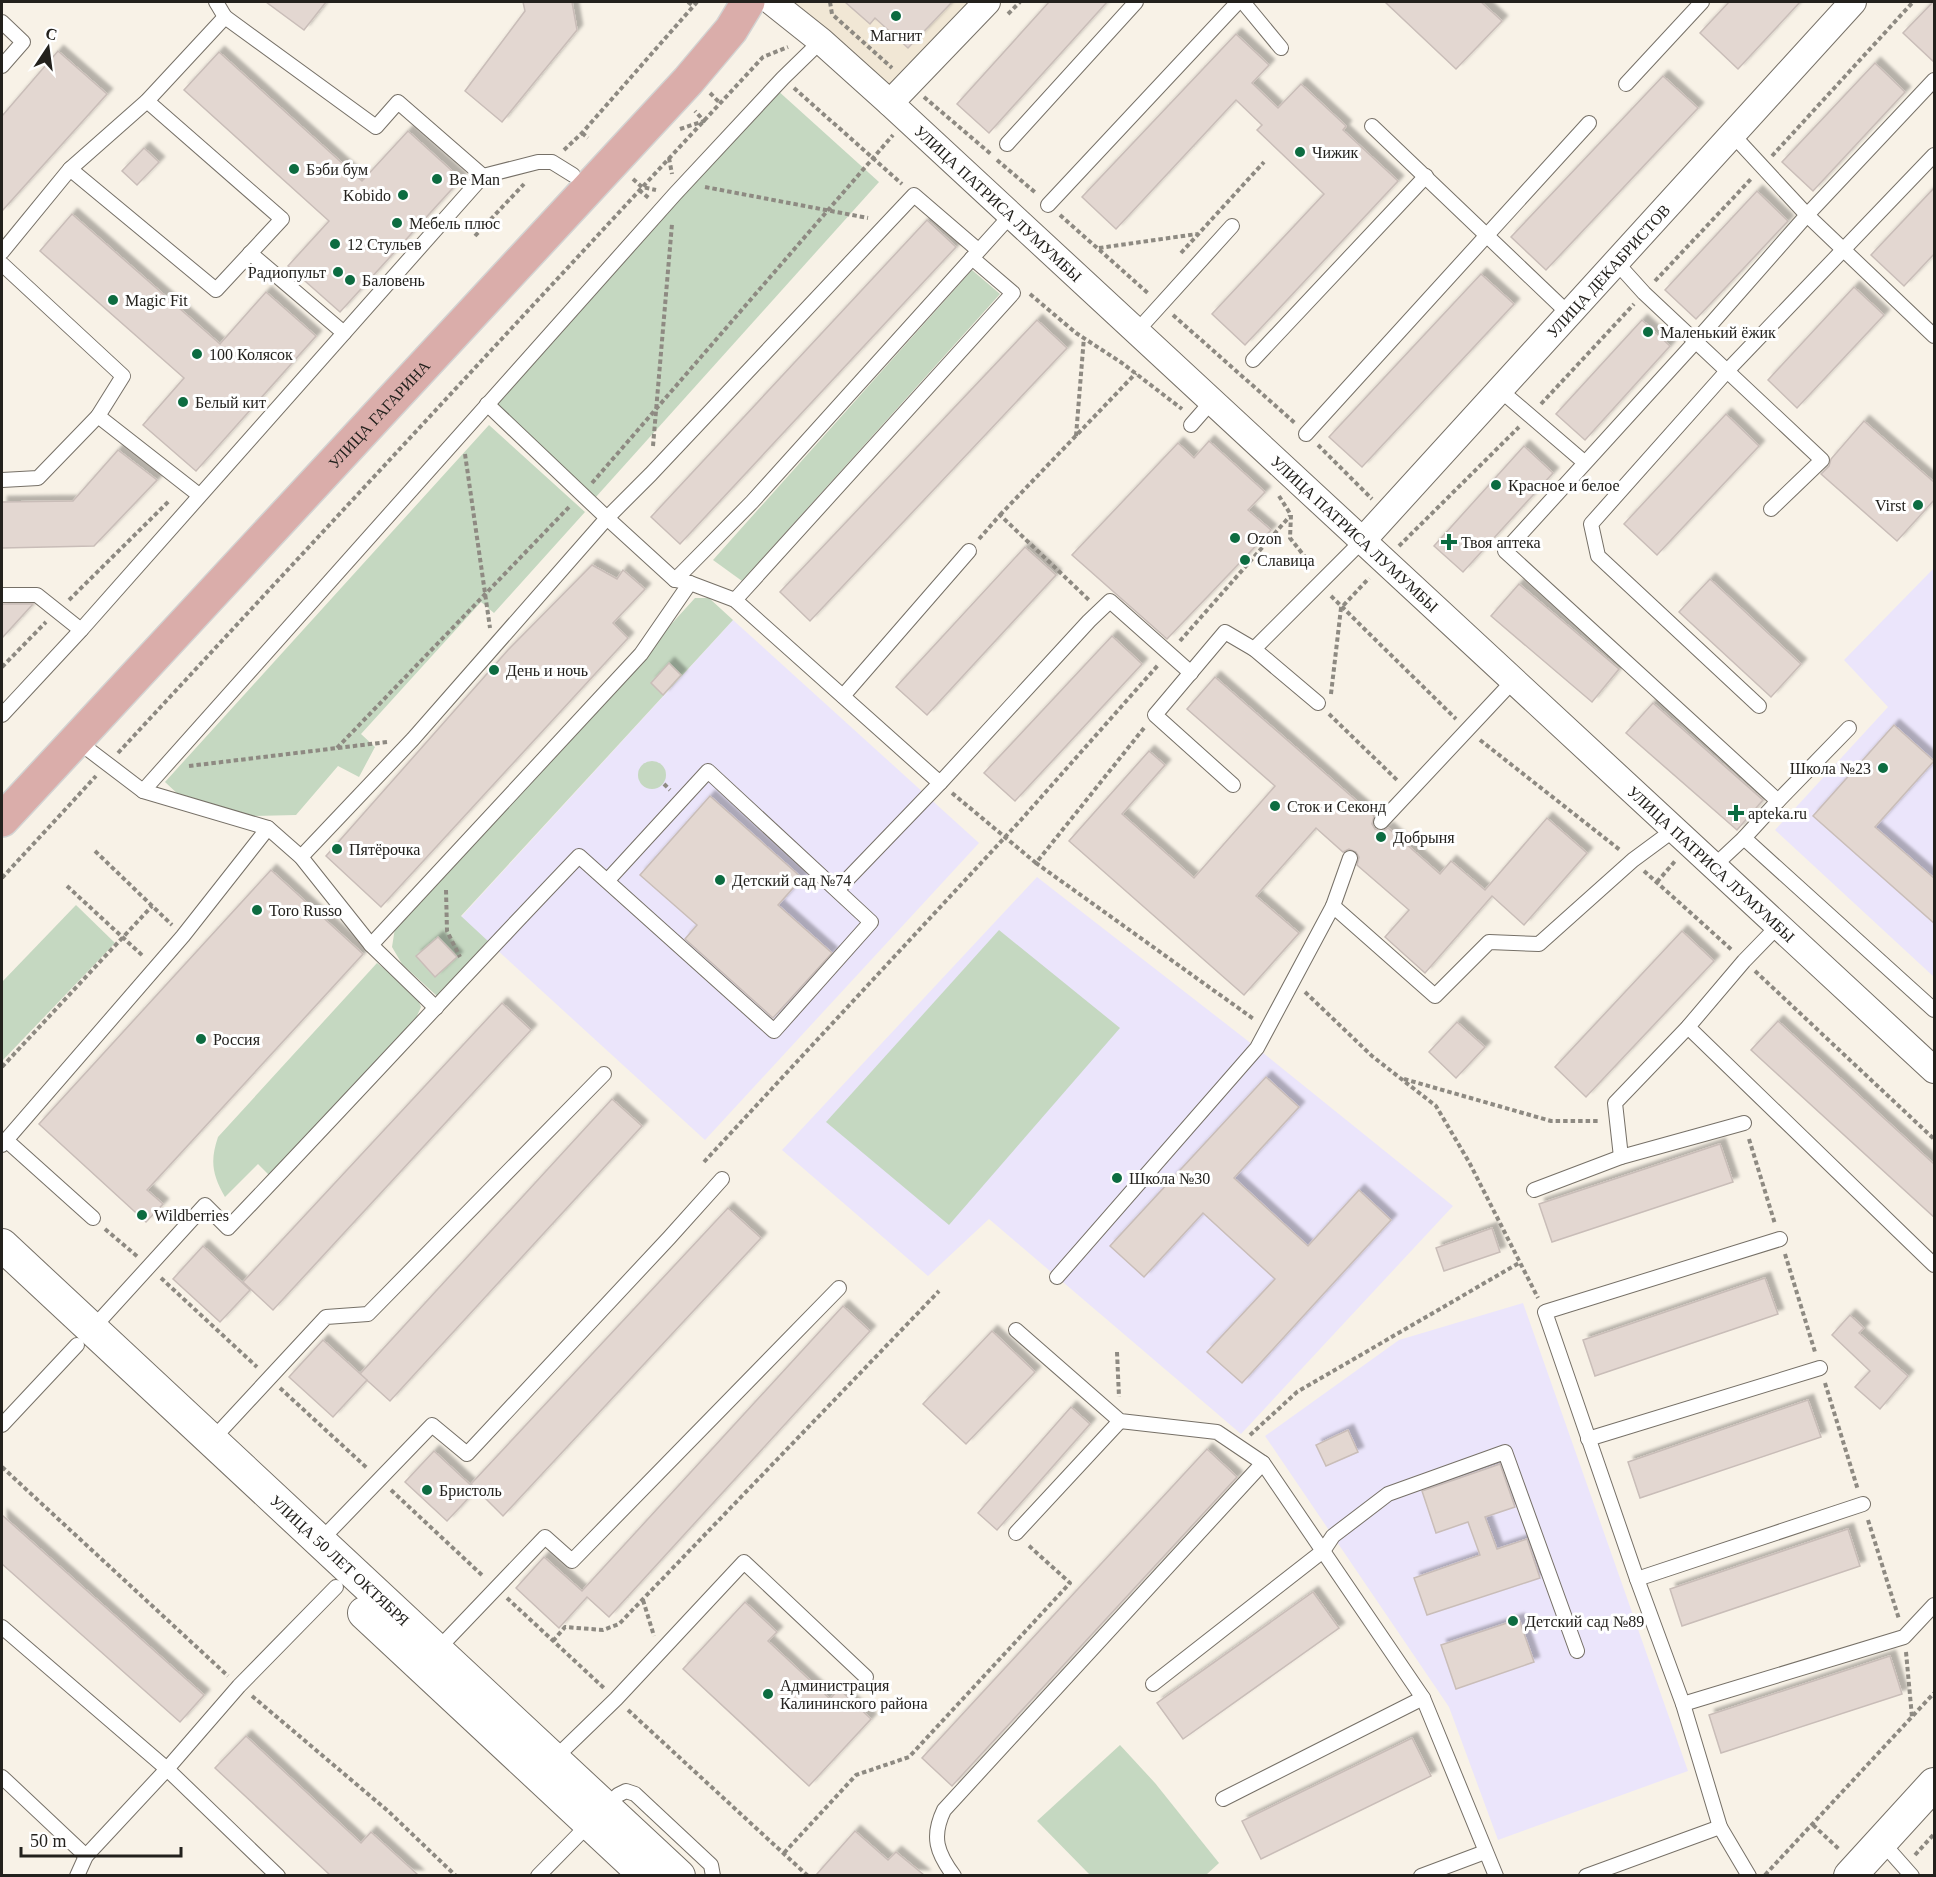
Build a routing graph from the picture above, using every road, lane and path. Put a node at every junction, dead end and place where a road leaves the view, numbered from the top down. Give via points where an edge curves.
1 (216, 2) edge
2 (688, 2) edge
3 (697, 2) edge
4 (726, 2) edge
5 (748, 2) edge
6 (772, 2) edge
7 (830, 2) edge
8 (987, 2) edge
9 (1136, 2) edge
10 (1238, 2) edge
11 (1243, 2) edge
12 (1702, 2) edge
13 (1853, 2) edge
14 (1913, 2) edge
15 (693, 6) junction
16 (225, 17) junction
17 (2, 22) edge
18 (821, 41) junction
19 (793, 45) dead end
20 (1281, 48) dead end
21 (2, 66) edge
22 (893, 70) dead end
23 (1935, 80) edge
24 (1626, 84) dead end
25 (790, 85) dead end
26 (710, 93) dead end
27 (927, 100) dead end
28 (147, 101) junction
29 (720, 103) junction
30 (890, 103) junction
31 (694, 111) dead end
32 (704, 121) junction
33 (1589, 123) dead end
34 (1372, 126) dead end
35 (675, 131) dead end
36 (582, 133) junction
37 (1732, 134) junction
38 (588, 138) dead end
39 (1007, 144) dead end
40 (1935, 155) edge
41 (669, 157) junction
42 (872, 158) junction
43 (1264, 162) dead end
44 (567, 164) junction
45 (1762, 168) junction
46 (70, 169) junction
47 (483, 176) junction
48 (1426, 176) junction
49 (526, 182) dead end
50 (728, 192) dead end
51 (675, 194) junction
52 (914, 195) junction
53 (1048, 205) junction
54 (829, 211) junction
55 (1011, 214) junction
56 (1807, 215) junction
57 (887, 222) junction
58 (1232, 226) dead end
59 (1485, 234) junction
60 (475, 236) dead end
61 (1098, 249) junction
62 (1845, 250) junction
63 (2, 252) edge
64 (250, 254) junction
65 (975, 254) junction
66 (1616, 262) junction
67 (2, 264) edge
68 (1023, 288) dead end
69 (1644, 293) junction
70 (1161, 305) junction
71 (1569, 314) junction
72 (1137, 331) junction
73 (344, 333) junction
74 (1935, 336) edge
75 (1084, 337) junction
76 (1697, 340) junction
77 (1253, 360) dead end
78 (1728, 370) junction
79 (1136, 373) junction
80 (1500, 390) junction
81 (487, 404) junction
82 (655, 412) junction
83 (1200, 415) junction
84 (98, 416) junction
85 (1531, 416) junction
86 (462, 432) junction
87 (1306, 434) junction
88 (1076, 436) junction
89 (1584, 462) junction
90 (651, 474) junction
91 (2, 480) edge
92 (186, 485) junction
93 (1274, 489) dead end
94 (581, 494) junction
95 (199, 495) junction
96 (1771, 509) dead end
97 (1387, 513) junction
98 (1000, 515) junction
99 (1291, 515) junction
100 (607, 518) junction
101 (1410, 534) junction
102 (1363, 540) junction
103 (969, 551) joint
104 (1384, 561) junction
105 (1316, 572) dead end
106 (675, 580) junction
107 (690, 583) junction
108 (485, 593) junction
109 (2, 595) edge
110 (735, 600) junction
111 (1100, 611) junction
112 (57, 612) junction
113 (81, 630) junction
114 (493, 649) junction
115 (1254, 649) junction
116 (1168, 654) junction
117 (2, 667) edge
118 (1191, 672) junction
119 (1514, 680) junction
120 (843, 696) junction
121 (1318, 703) joint
122 (1759, 706) dead end
123 (1329, 714) junction
124 (2, 715) edge
125 (1155, 715) junction
126 (1849, 728) dead end
127 (68, 733) junction
128 (413, 738) junction
129 (337, 748) junction
130 (113, 758) dead end
131 (162, 770) junction
132 (94, 779) dead end
133 (940, 783) junction
134 (1233, 785) dead end
135 (143, 791) junction
136 (1410, 792) junction
137 (1778, 801) junction
138 (4, 804) edge
139 (1381, 822) dead end
140 (268, 828) junction
141 (1675, 830) junction
142 (1005, 836) junction
143 (1744, 838) junction
144 (95, 851) dead end
145 (1680, 855) dead end
146 (301, 857) junction
147 (1350, 858) dead end
148 (1036, 863) junction
149 (446, 864) junction
150 (1714, 866) junction
151 (2, 878) edge
152 (607, 881) junction
153 (1657, 882) dead end
154 (67, 886) dead end
155 (838, 889) junction
156 (152, 906) junction
157 (1333, 906) junction
158 (1779, 926) junction
159 (124, 936) junction
160 (183, 936) junction
161 (371, 945) junction
162 (156, 968) junction
163 (469, 974) junction
164 (1293, 981) junction
165 (436, 1008) junction
166 (1935, 1010) edge
167 (1688, 1027) junction
168 (1268, 1029) junction
169 (2, 1067) edge
170 (1933, 1067) edge
171 (604, 1074) dead end
172 (1400, 1078) junction
173 (1617, 1121) junction
174 (1744, 1123) joint
175 (4, 1142) edge
176 (1621, 1157) junction
177 (704, 1162) dead end
178 (722, 1179) dead end
179 (1534, 1190) dead end
180 (93, 1218) joint
181 (1780, 1239) junction
182 (2, 1245) edge
183 (1519, 1263) junction
184 (1935, 1264) edge
185 (149, 1268) junction
186 (2, 1275) edge
187 (1057, 1277) dead end
188 (839, 1288) dead end
189 (939, 1291) dead end
190 (1545, 1312) junction
191 (1016, 1330) dead end
192 (84, 1337) junction
193 (1117, 1352) dead end
194 (1820, 1368) junction
195 (270, 1378) junction
196 (1120, 1421) junction
197 (2, 1425) edge
198 (1588, 1439) junction
199 (1238, 1446) junction
200 (204, 1448) junction
201 (1263, 1464) junction
202 (2, 1467) edge
203 (379, 1479) junction
204 (1863, 1504) junction
205 (1016, 1533) joint
206 (312, 1550) junction
207 (1323, 1551) junction
208 (344, 1579) junction
209 (1637, 1579) junction
210 (496, 1588) junction
211 (643, 1599) junction
212 (1935, 1605) edge
213 (2, 1627) edge
214 (1904, 1637) junction
215 (553, 1641) junction
216 (1577, 1651) dead end
217 (659, 1653) junction
218 (429, 1658) junction
219 (866, 1677) dead end
220 (1153, 1684) dead end
221 (239, 1686) junction
222 (1935, 1693) edge
223 (1423, 1698) junction
224 (616, 1699) junction
225 (1683, 1704) junction
226 (1912, 1717) junction
227 (547, 1768) junction
228 (167, 1769) junction
229 (2, 1777) edge
230 (1935, 1784) edge
231 (1222, 1799) dead end
232 (598, 1815) junction
233 (1813, 1824) junction
234 (1720, 1827) junction
235 (1935, 1834) edge
236 (1881, 1841) junction
237 (1485, 1852) junction
238 (784, 1853) junction
239 (86, 1856) junction
240 (1847, 1865) edge
241 (1910, 1869) edge
242 (77, 1875) edge
243 (278, 1875) edge
244 (456, 1875) edge
245 (538, 1875) edge
246 (646, 1875) edge
247 (679, 1875) edge
248 (713, 1875) edge
249 (808, 1875) edge
250 (954, 1875) edge
251 (1421, 1875) edge
252 (1496, 1875) edge
253 (1586, 1875) edge
254 (1749, 1875) edge
255 (1764, 1875) edge

1 - 16 lane
2 - 15 path
3 - 15 path
4 - 44 main road, УЛИЦА ГАГАРИНА via 696,42
5 - 127 main road, УЛИЦА ГАГАРИНА via 731,30 695,73
6 - 18 street, УЛИЦА ПАТРИСА ЛУМУМБЫ
7 - 22 path via 831,14
8 - 30 street
9 - 39 lane
10 - 53 lane
11 - 20 lane
12 - 24 lane
13 - 37 street, УЛИЦА ДЕКАБРИСТОВ
14 - 45 path
15 - 36 path
16 - 28 lane
16 - 47 lane via 375,127 398,102
17 - 21 lane via 23,42
18 - 30 street, УЛИЦА ПАТРИСА ЛУМУМБЫ
18 - 51 lane
19 - 29 path via 763,57
23 - 56 lane
25 - 42 path
26 - 29 path
27 - 53 path
28 - 46 lane
28 - 64 lane via 282,219
29 - 32 path
30 - 55 street, УЛИЦА ПАТРИСА ЛУМУМБЫ
31 - 32 path
32 - 35 path
32 - 41 path
33 - 59 lane
34 - 48 lane
36 - 38 path
36 - 44 path
37 - 45 lane
37 - 66 street, УЛИЦА ДЕКАБРИСТОВ
40 - 62 lane
41 - 51 path
41 - 130 path
42 - 52 path
42 - 54 path
43 - 61 path via 1197,234
44 - 47 lane via 538,162
44 - 127 main road, УЛИЦА ГАГАРИНА
45 - 56 lane
45 - 69 path
46 - 63 lane
46 - 64 lane via 216,290
47 - 73 lane
48 - 59 lane
48 - 77 lane
49 - 60 path
50 - 54 path
51 - 81 lane
51 - 82 path
52 - 57 lane
52 - 65 lane
53 - 61 path
54 - 57 path
54 - 82 path
55 - 65 lane
55 - 72 street, УЛИЦА ПАТРИСА ЛУМУМБЫ
56 - 62 lane
56 - 76 lane
57 - 90 lane
58 - 70 lane
59 - 71 lane
59 - 87 lane
61 - 70 path
62 - 74 lane
62 - 78 lane
64 - 73 lane
65 - 106 lane via 752,501
65 - 110 lane via 1013,293
66 - 69 lane
66 - 71 street, УЛИЦА ДЕКАБРИСТОВ
67 - 84 lane via 123,376
68 - 75 path
69 - 76 lane
69 - 85 path
70 - 72 lane
70 - 87 path
71 - 80 street, УЛИЦА ДЕКАБРИСТОВ
72 - 83 street, УЛИЦА ПАТРИСА ЛУМУМБЫ
73 - 95 lane
75 - 79 path
75 - 88 path
76 - 78 lane
76 - 89 lane
78 - 96 lane via 1822,459
78 - 122 lane via 1591,524 1598,556
79 - 83 path
79 - 88 path
80 - 85 lane
80 - 97 street, УЛИЦА ДЕКАБРИСТОВ
81 - 86 lane
81 - 94 lane
82 - 90 path
82 - 94 path
83 - 102 street, УЛИЦА ПАТРИСА ЛУМУМБЫ
84 - 91 lane via 38,478
84 - 92 lane
85 - 89 lane
85 - 101 path
86 - 108 path
86 - 131 lane
87 - 97 path
88 - 98 path
89 - 137 lane via 1505,551
90 - 100 lane
92 - 95 lane
92 - 112 path
93 - 99 path
94 - 100 lane
94 - 108 path
95 - 113 lane
97 - 101 path
97 - 102 street, УЛИЦА ДЕКАБРИСТОВ
98 - 103 path
98 - 111 path
99 - 105 path via 1290,538
99 - 116 path
100 - 106 lane
100 - 114 lane
101 - 104 path
102 - 104 street, УЛИЦА ПАТРИСА ЛУМУМБЫ
102 - 115 lane
103 - 120 lane
104 - 119 street, УЛИЦА ПАТРИСА ЛУМУМБЫ
104 - 123 path via 1341,608
106 - 107 lane
107 - 110 lane
107 - 149 lane via 641,654
108 - 114 path
108 - 129 path
109 - 112 lane via 37,595
110 - 120 lane
111 - 116 lane via 1110,601
111 - 133 lane
112 - 113 lane
112 - 117 path
113 - 124 lane
114 - 128 lane
115 - 118 lane via 1225,632
115 - 121 lane
116 - 118 lane
116 - 142 path
118 - 125 lane
119 - 136 lane
119 - 141 street, УЛИЦА ПАТРИСА ЛУМУМБЫ
120 - 133 lane
121 - 123 path
123 - 136 path
125 - 134 lane
125 - 148 path
126 - 137 lane
127 - 135 lane
127 - 138 main road, УЛИЦА ГАГАРИНА
128 - 129 path
128 - 146 lane
129 - 131 path
131 - 135 lane
132 - 151 path
133 - 142 path
133 - 155 lane
135 - 140 lane
136 - 139 lane
137 - 143 lane
140 - 146 lane
140 - 160 lane
141 - 150 street, УЛИЦА ПАТРИСА ЛУМУМБЫ
141 - 157 lane via 1633,860 1539,944 1489,942 1436,996
142 - 148 path
142 - 177 path
143 - 150 lane
143 - 166 lane
144 - 156 path
145 - 153 path
146 - 161 lane
147 - 157 lane
148 - 168 path
149 - 161 lane
149 - 163 path via 447,931
150 - 158 street, УЛИЦА ПАТРИСА ЛУМУМБЫ
152 - 155 lane via 708,771
152 - 155 lane via 774,1030 871,922
152 - 163 lane via 579,856
154 - 159 path
156 - 159 path
156 - 160 path
157 - 164 lane
158 - 167 lane
158 - 170 street, УЛИЦА ПАТРИСА ЛУМУМБЫ
159 - 162 path
159 - 169 path
160 - 162 lane
161 - 165 lane
162 - 175 lane
163 - 165 lane
164 - 168 lane
164 - 172 path
165 - 185 lane via 228,1228 205,1205
167 - 173 lane via 1615,1103
167 - 184 lane
168 - 187 lane via 1257,1048
171 - 195 lane via 368,1314 326,1317
172 - 173 path via 1551,1121
172 - 183 path via 1436,1106 1469,1162
173 - 176 lane
174 - 176 lane
174 - 181 path
175 - 180 lane
176 - 179 lane
178 - 203 lane via 467,1454 432,1425
180 - 185 path
181 - 190 lane
181 - 194 path
182 - 192 street, УЛИЦА 50 ЛЕТ ОКТЯБРЯ
183 - 190 path
183 - 199 path via 1297,1392
185 - 192 lane
185 - 195 path
186 - 192 street, УЛИЦА 50 ЛЕТ ОКТЯБРЯ
188 - 210 lane via 572,1562 545,1537
189 - 211 path
190 - 198 lane
191 - 196 lane
192 - 197 lane
192 - 200 street, УЛИЦА 50 ЛЕТ ОКТЯБРЯ
193 - 196 path
194 - 198 lane
194 - 204 path
195 - 200 lane
195 - 203 path
196 - 199 lane via 1217,1432
196 - 205 lane
198 - 209 lane
199 - 201 lane
200 - 206 street, УЛИЦА 50 ЛЕТ ОКТЯБРЯ
201 - 207 lane
201 - 250 lane via 944,1810 937,1825 936,1841 944,1863
202 - 221 path
203 - 206 lane
203 - 210 path
204 - 209 lane
204 - 214 path
205 - 238 path via 1070,1583 909,1757 856,1775
206 - 208 street, УЛИЦА 50 ЛЕТ ОКТЯБРЯ
207 - 216 lane via 1333,1536 1388,1494 1504,1452
207 - 220 lane
207 - 223 lane
208 - 218 street, УЛИЦА 50 ЛЕТ ОКТЯБРЯ
208 - 221 lane
209 - 225 lane
210 - 215 path
210 - 218 lane
211 - 215 path via 619,1623 603,1630 566,1627
211 - 217 path
212 - 214 lane
213 - 228 lane
214 - 225 lane
214 - 226 path
215 - 224 path
217 - 219 lane via 744,1562
217 - 224 lane
218 - 227 street, УЛИЦА 50 ЛЕТ ОКТЯБРЯ
221 - 228 lane
221 - 244 path via 388,1811
222 - 226 path
223 - 231 lane
223 - 237 lane
224 - 227 lane
224 - 238 path
225 - 234 lane
226 - 233 path
227 - 232 street, УЛИЦА 50 ЛЕТ ОКТЯБРЯ
228 - 239 lane
228 - 243 lane
229 - 239 lane
230 - 236 street
232 - 245 lane
232 - 246 street, УЛИЦА 50 ЛЕТ ОКТЯБРЯ
232 - 247 street, УЛИЦА 50 ЛЕТ ОКТЯБРЯ
232 - 248 lane via 618,1795 626,1791 635,1794 711,1865
233 - 240 path
233 - 255 path
234 - 253 lane
234 - 254 lane
235 - 241 path
236 - 240 street
236 - 241 lane
237 - 251 lane
237 - 252 lane
238 - 249 path
239 - 242 lane

